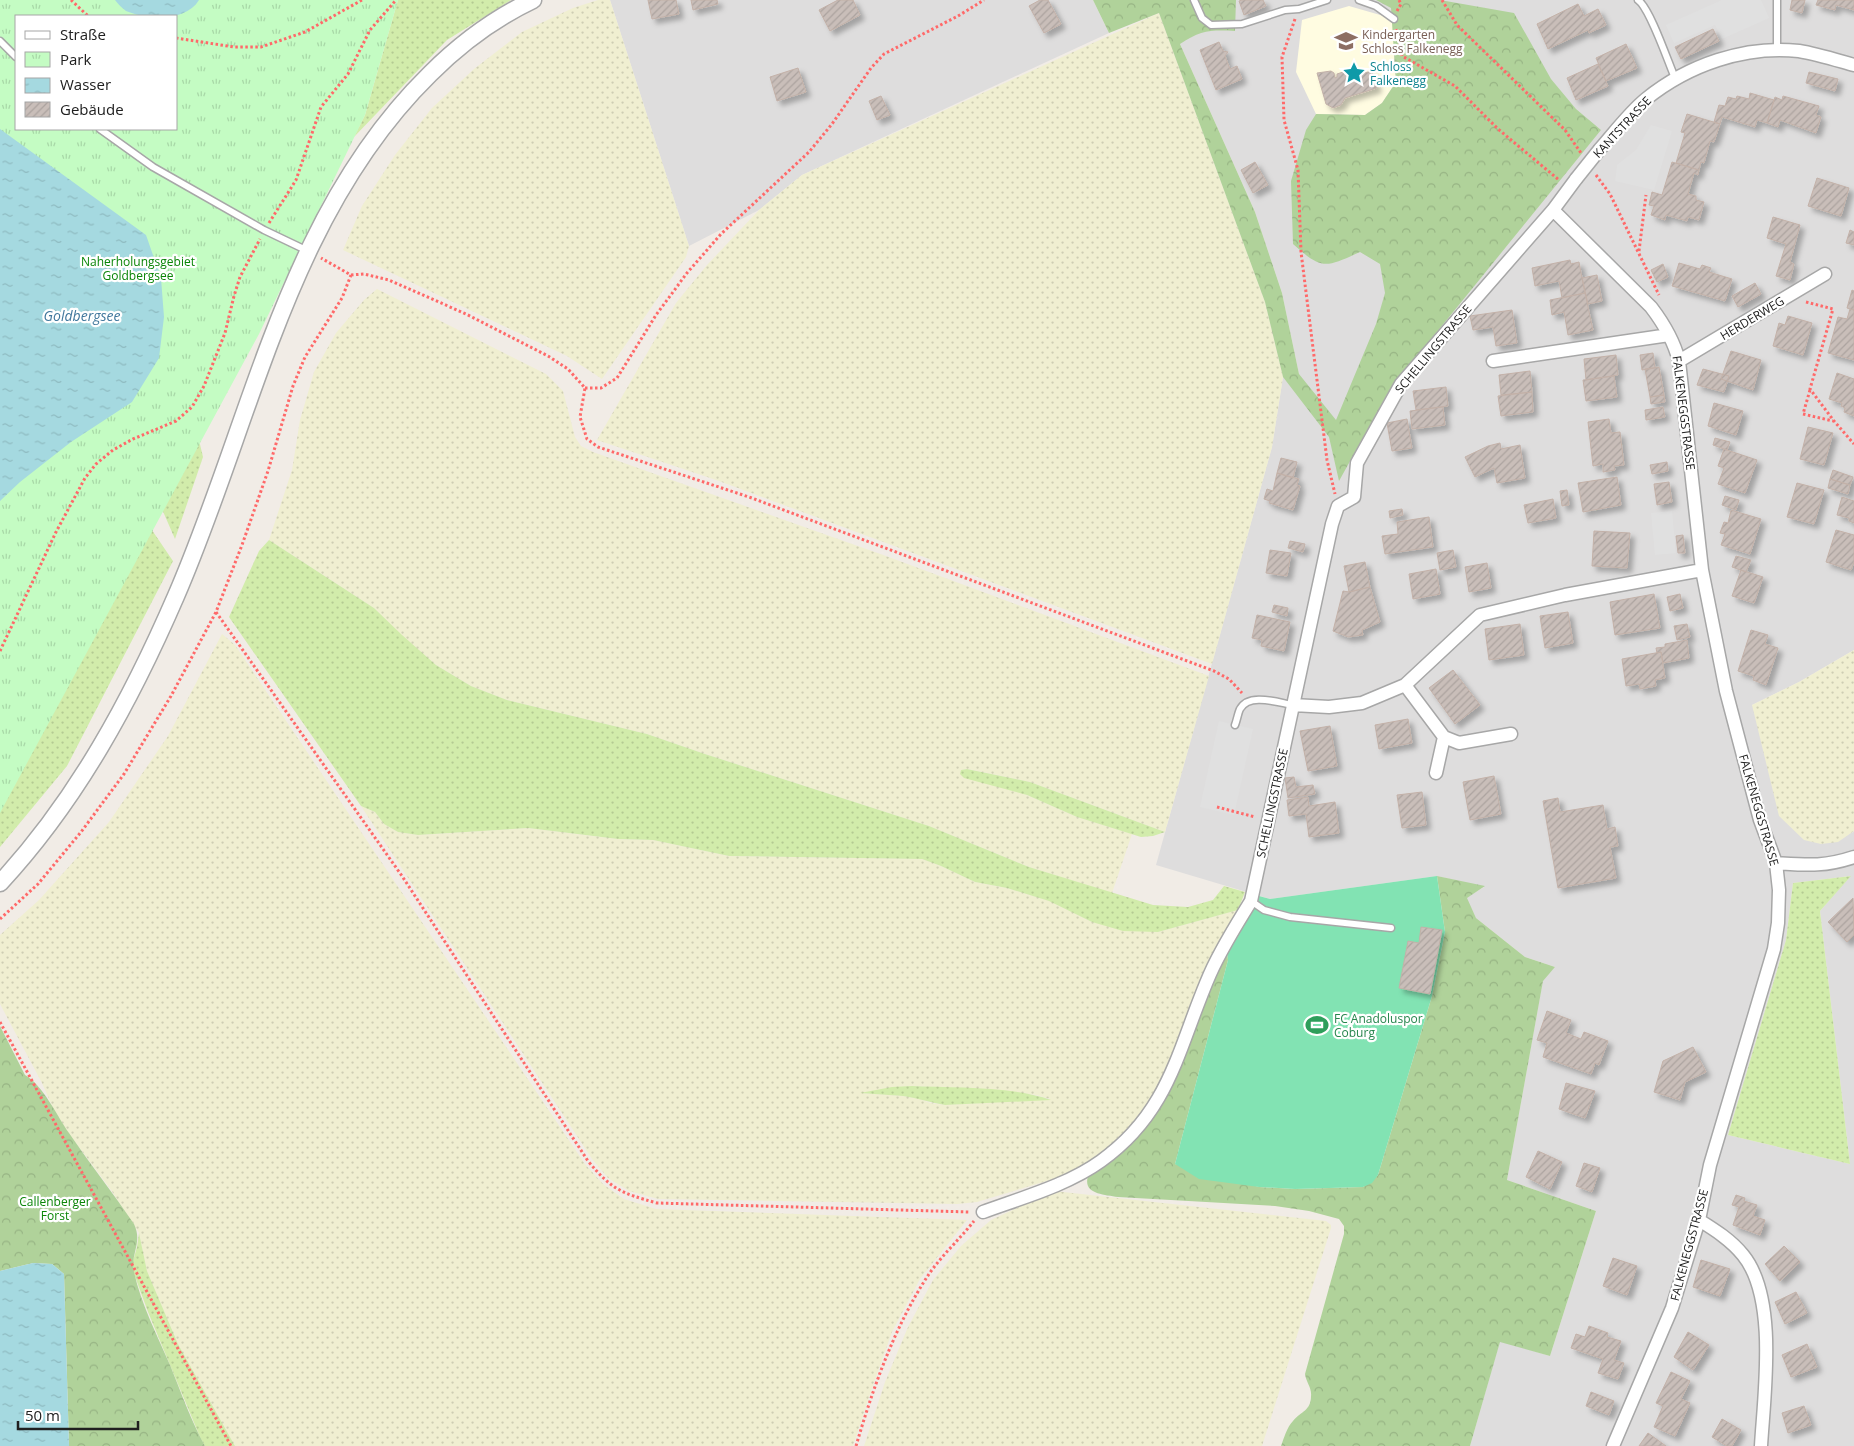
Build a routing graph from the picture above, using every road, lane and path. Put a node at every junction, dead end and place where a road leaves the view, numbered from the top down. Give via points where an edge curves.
1 (71, 0) edge
2 (362, 0) edge
3 (396, 0) edge
4 (533, 0) edge
5 (984, 0) edge
6 (1194, 0) edge
7 (1328, 0) edge
8 (1360, 0) edge
9 (1442, 0) edge
10 (1638, 0) edge
11 (1777, 0) edge
12 (1299, 8) junction
13 (87, 15) edge
14 (1394, 20) joint
15 (178, 38) edge
16 (0, 41) edge
17 (1777, 51) junction
18 (15, 56) edge
19 (1854, 65) edge
20 (1675, 78) junction
21 (101, 130) edge
22 (1582, 154) dead end
23 (1593, 170) dead end
24 (1560, 181) dead end
25 (1646, 195) dead end
26 (1553, 210) junction
27 (264, 230) junction
28 (308, 251) junction
29 (1639, 252) junction
30 (1825, 274) dead end
31 (352, 275) junction
32 (1786, 297) junction
33 (1660, 299) dead end
34 (1669, 335) junction
35 (1493, 361) dead end
36 (1678, 361) junction
37 (585, 388) junction
38 (1810, 389) junction
39 (1834, 421) junction
40 (1854, 444) edge
41 (1338, 506) junction
42 (1702, 570) junction
43 (216, 612) junction
44 (0, 651) edge
45 (1406, 685) junction
46 (1250, 700) junction
47 (1293, 705) junction
48 (1235, 724) dead end
49 (1510, 734) dead end
50 (1444, 737) junction
51 (1436, 773) dead end
52 (1217, 807) dead end
53 (1266, 831) junction
54 (1854, 857) edge
55 (1776, 863) junction
56 (0, 883) edge
57 (1251, 901) junction
58 (0, 919) edge
59 (1391, 928) dead end
60 (0, 1022) edge
61 (983, 1212) junction
62 (1699, 1220) junction
63 (231, 1446) edge
64 (856, 1446) edge
65 (1614, 1446) edge
66 (1761, 1446) edge

1 - 13 path
2 - 15 path via 305,32 261,47 234,47
3 - 27 path via 370,30 348,74 321,107 296,180
4 - 28 street via 449,55 412,92 356,165
5 - 37 path via 884,54 809,152 721,234 687,273 617,378 601,388
6 - 12 lane via 1202,18 1211,25 1242,24
7 - 12 lane
8 - 14 lane via 1376,6
9 - 22 path via 1457,24 1565,130
10 - 20 lane
11 - 17 lane
12 - 41 path via 1282,57 1284,120 1298,170 1302,262 1327,460
14 - 24 path via 1402,56 1455,86 1498,129
16 - 18 lane
17 - 19 street, KANTSTRASSE via 1798,51
17 - 20 street, KANTSTRASSE via 1726,58
20 - 26 street, KANTSTRASSE, bridge via 1645,100 1600,149
21 - 27 lane via 153,167
23 - 29 path via 1610,194
25 - 29 path
26 - 34 street, FALKENEGGSTRASSE via 1651,307
26 - 41 street, SCHELLINGSTRASSE via 1401,384 1357,463 1354,497
27 - 28 lane
27 - 44 path via 240,276 225,333 192,407 176,422 133,439 96,464 56,532
28 - 31 path
28 - 56 street via 267,348 194,552 132,692 61,808
29 - 33 path
30 - 32 street, HERDERWEG
31 - 37 path via 364,274 389,280 466,314 548,356 568,369
31 - 43 path via 342,298 305,357 293,386 268,471
32 - 36 street, HERDERWEG
32 - 38 path via 1833,309
34 - 35 street
34 - 36 street, FALKENEGGSTRASSE
36 - 42 street, FALKENEGGSTRASSE
37 - 46 path via 580,417 587,439 598,447 749,497 1214,671 1229,678
38 - 39 path
38 - 39 path via 1803,414
39 - 40 path
41 - 47 street, SCHELLINGSTRASSE
42 - 45 street via 1566,595 1480,615
42 - 55 street, FALKENEGGSTRASSE via 1730,707 1760,820
43 - 58 path via 124,774 82,832 38,884
43 - 61 path via 402,876 604,1181 626,1195 657,1204
45 - 47 street via 1362,702 1329,707
45 - 50 street
46 - 47 lane
46 - 48 lane via 1241,708
47 - 53 street, SCHELLINGSTRASSE
49 - 50 street via 1459,743
50 - 51 street
52 - 53 path via 1258,818
53 - 57 street, SCHELLINGSTRASSE
54 - 55 street via 1817,866
55 - 62 street, FALKENEGGSTRASSE via 1779,890 1774,949 1710,1165
57 - 59 lane via 1264,910 1290,917
57 - 61 street, SCHELLINGSTRASSE via 1210,974 1176,1064 1155,1106 1129,1138 1101,1162 1072,1178
60 - 63 path
61 - 64 path via 928,1276 904,1316
62 - 65 street, FALKENEGGSTRASSE via 1672,1308
62 - 66 street via 1726,1237 1744,1257 1762,1299 1767,1337

